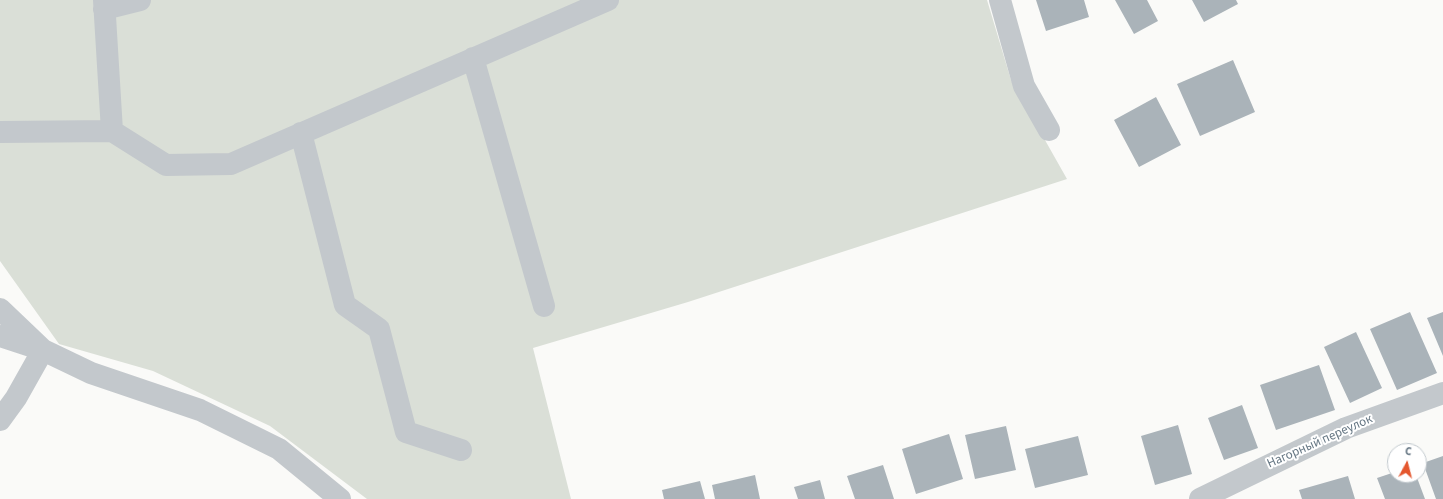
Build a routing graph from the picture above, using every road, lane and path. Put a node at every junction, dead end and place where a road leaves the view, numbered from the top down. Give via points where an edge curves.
1 (140, 0) edge
2 (608, 0) edge
3 (1000, 0) edge
4 (104, 4) edge
5 (473, 58) junction
6 (1049, 130) dead end
7 (112, 131) junction
8 (0, 132) edge
9 (301, 133) junction
10 (544, 306) dead end
11 (0, 309) edge
12 (0, 336) edge
13 (42, 350) junction
14 (1443, 393) edge
15 (0, 420) edge
16 (461, 450) dead end
17 (340, 499) edge
18 (1200, 499) edge

1 - 4 street
2 - 5 street
3 - 6 street via 1024,86
4 - 7 street
5 - 9 street
5 - 10 street
7 - 8 street
7 - 9 street via 166,165 231,164
9 - 16 street via 345,305 379,329 406,432
11 - 13 street
12 - 13 street
13 - 15 street via 16,398
13 - 17 street via 90,373 200,410 279,449
14 - 18 street, Нагорный переулок via 1346,428

